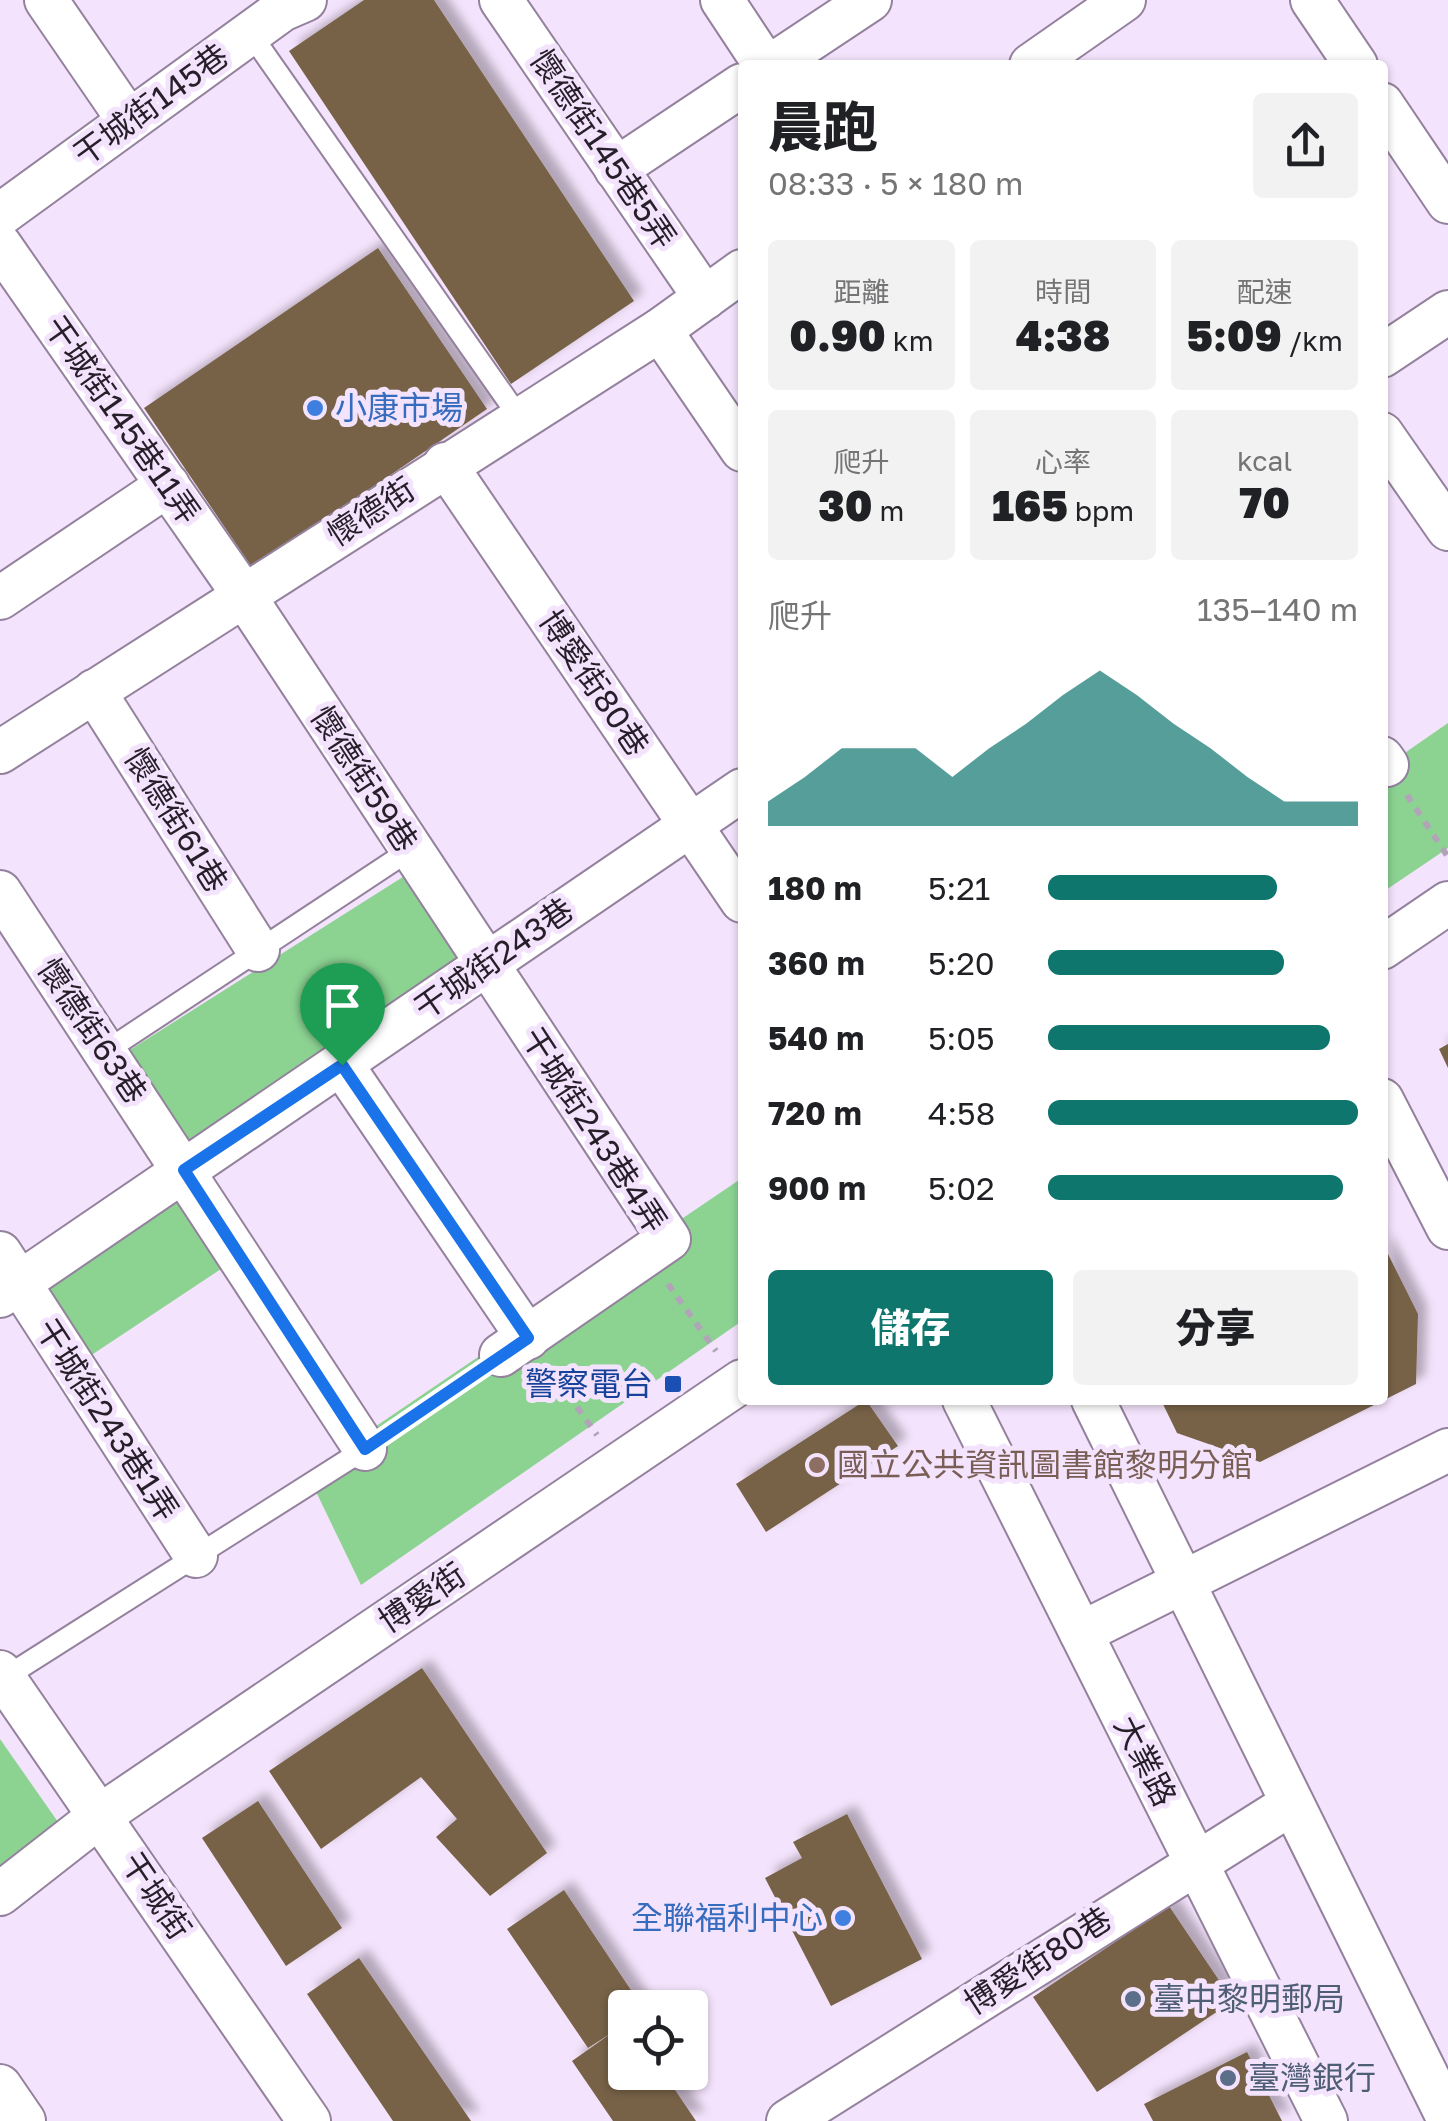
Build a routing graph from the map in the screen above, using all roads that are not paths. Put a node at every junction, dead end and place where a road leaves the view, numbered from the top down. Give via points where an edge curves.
1 (46, 0) edge
2 (501, 0) edge
3 (722, 0) edge
4 (870, 0) edge
5 (1124, 0) edge
6 (1312, 0) edge
7 (278, 11) edge
8 (1067, 16) edge
9 (765, 60) edge
10 (777, 60) edge
11 (1035, 60) edge
12 (1353, 60) edge
13 (738, 87) edge
14 (1388, 120) edge
15 (129, 121) junction
16 (616, 169) junction
17 (1448, 202) edge
18 (0, 215) edge
19 (0, 245) edge
20 (738, 274) edge
21 (705, 298) junction
22 (1448, 312) edge
23 (660, 330) junction
24 (1388, 352) edge
25 (519, 418) junction
26 (1388, 443) edge
27 (738, 444) edge
28 (445, 464) junction
29 (168, 486) junction
30 (1448, 530) edge
31 (244, 594) junction
32 (1, 595) edge
33 (94, 691) junction
34 (0, 752) edge
35 (738, 793) edge
36 (691, 825) junction
37 (410, 850) junction
38 (0, 892) edge
39 (738, 895) edge
40 (1448, 903) edge
41 (1388, 944) edge
42 (258, 950) junction
43 (486, 964) junction
44 (106, 1051) junction
45 (342, 1065) junction
46 (1388, 1112) edge
47 (184, 1170) junction
48 (1448, 1228) edge
49 (6, 1277) edge
50 (738, 1384) edge
51 (966, 1405) edge
52 (1095, 1405) edge
53 (365, 1449) joint
54 (1448, 1450) edge
55 (196, 1556) junction
56 (1182, 1585) junction
57 (1081, 1634) junction
58 (2, 1675) edge
59 (1291, 1804) junction
60 (101, 1816) junction
61 (1195, 1860) junction
62 (0, 1894) edge
63 (0, 2086) edge
64 (1448, 2118) edge
65 (24, 2121) edge
66 (309, 2121) edge
67 (788, 2121) edge
68 (1326, 2121) edge

1 - 15 street
2 - 16 street, 懷德街145巷5弄
3 - 9 street
4 - 10 street
5 - 8 street
6 - 12 street
7 - 15 street, 干城街145巷
7 - 25 lane
8 - 11 street
13 - 16 street
14 - 17 street
15 - 18 street, 干城街145巷
16 - 21 street, 懷德街145巷5弄
19 - 29 street, 干城街145巷11弄
20 - 21 street, 懷德街
21 - 23 street, 懷德街
22 - 24 street
23 - 25 street, 懷德街
23 - 27 street
25 - 28 street, 懷德街
26 - 30 street
28 - 31 street, 懷德街
28 - 36 street, 博愛街80巷
29 - 31 street, 干城街145巷11弄
29 - 32 street
31 - 33 street, 懷德街
31 - 37 street, 懷德街59巷
33 - 34 street, 懷德街
33 - 42 street, 懷德街61巷
35 - 36 street, 干城街243巷
36 - 39 street, 博愛街80巷
36 - 43 street, 干城街243巷
37 - 42 lane
37 - 43 street, 懷德街59巷
38 - 44 street, 懷德街63巷
40 - 41 street
42 - 44 lane
43 - 45 street, 干城街243巷
43 - 45 street, 干城街243巷4弄 via 669,1239 514,1346
44 - 47 street, 懷德街63巷
45 - 47 street, 干城街243巷
46 - 48 street
47 - 49 street, 干城街243巷
47 - 53 street, 懷德街63巷
49 - 55 street, 干城街243巷1弄
50 - 60 street, 博愛街
51 - 57 street, 大業路
52 - 56 street
53 - 55 lane
54 - 56 street
55 - 58 lane
56 - 57 street
56 - 59 street
57 - 61 street, 大業路
58 - 60 street, 干城街
59 - 61 street, 博愛街80巷
59 - 64 street
60 - 62 street, 博愛街
60 - 66 street, 干城街
61 - 67 street, 博愛街80巷
61 - 68 street, 大業路
63 - 65 street

